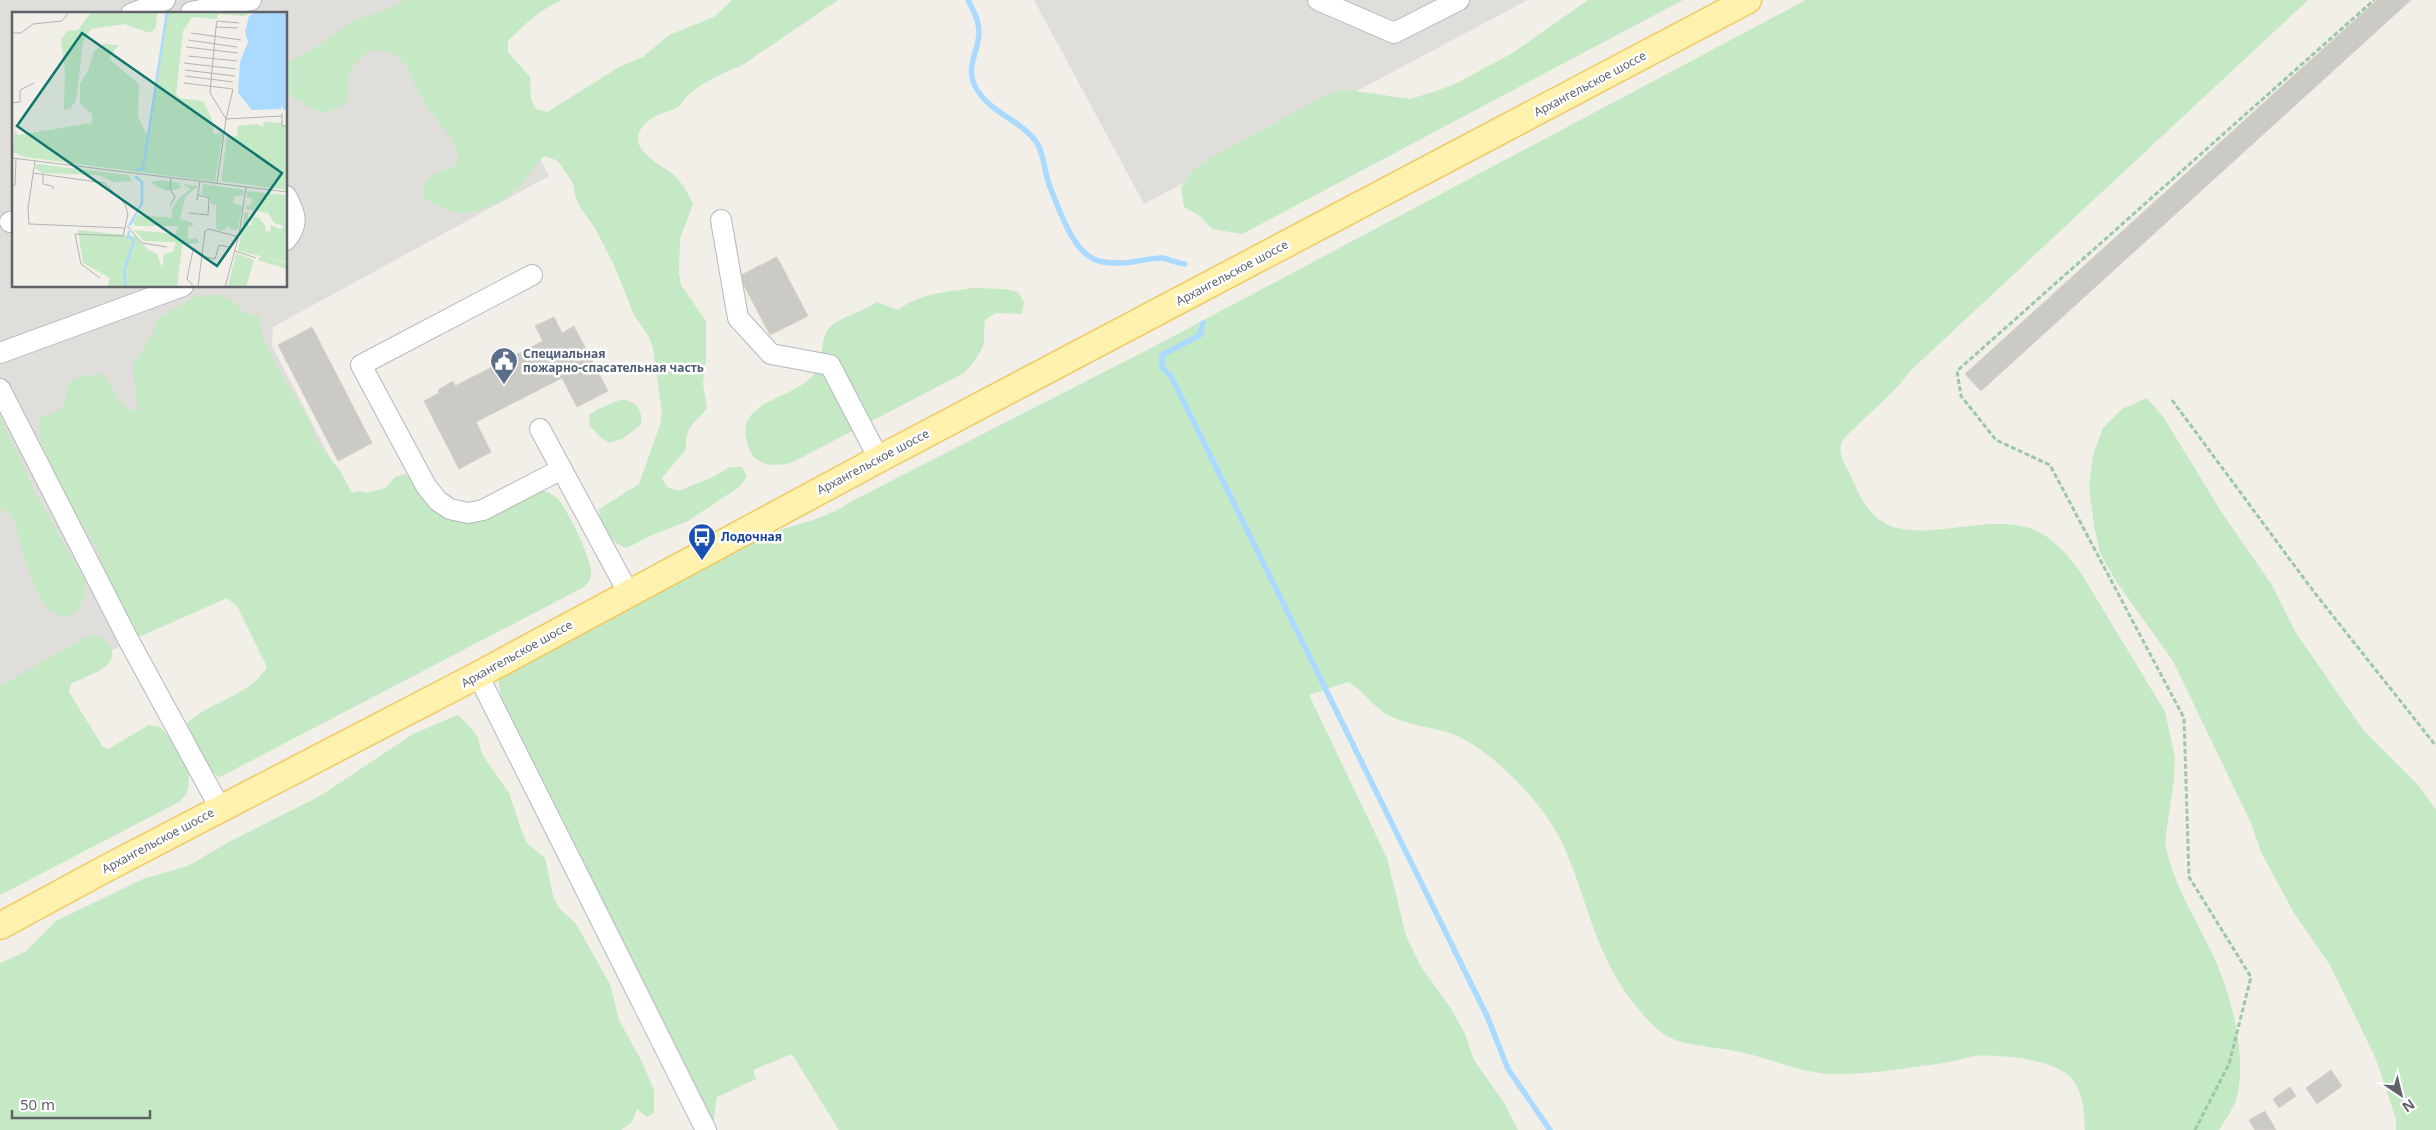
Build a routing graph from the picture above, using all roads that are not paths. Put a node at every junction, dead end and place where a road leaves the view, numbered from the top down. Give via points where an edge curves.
1 (165, 0) edge
2 (251, 0) edge
3 (1318, 0) edge
4 (1458, 0) edge
5 (1748, 0) edge
6 (189, 8) edge
7 (136, 12) edge
8 (288, 200) edge
9 (721, 220) dead end
10 (288, 238) edge
11 (532, 275) dead end
12 (177, 288) edge
13 (0, 353) edge
14 (0, 389) edge
15 (540, 429) dead end
16 (879, 459) junction
17 (562, 469) junction
18 (628, 592) junction
19 (478, 675) junction
20 (220, 808) junction
21 (0, 926) edge
22 (706, 1130) edge

1 - 7 lane
2 - 6 lane
3 - 4 lane via 1394,33
5 - 16 main road, Архангельское шоссе
8 - 10 lane via 296,214
9 - 16 lane via 738,318 770,354 830,364
11 - 17 lane via 361,365 426,486 438,501 450,509 468,513 483,510
12 - 13 lane
14 - 20 lane via 129,641
15 - 17 lane
16 - 18 main road, Архангельское шоссе
17 - 18 lane
18 - 19 main road, Архангельское шоссе
19 - 20 main road, Архангельское шоссе
19 - 22 lane
20 - 21 main road, Архангельское шоссе

